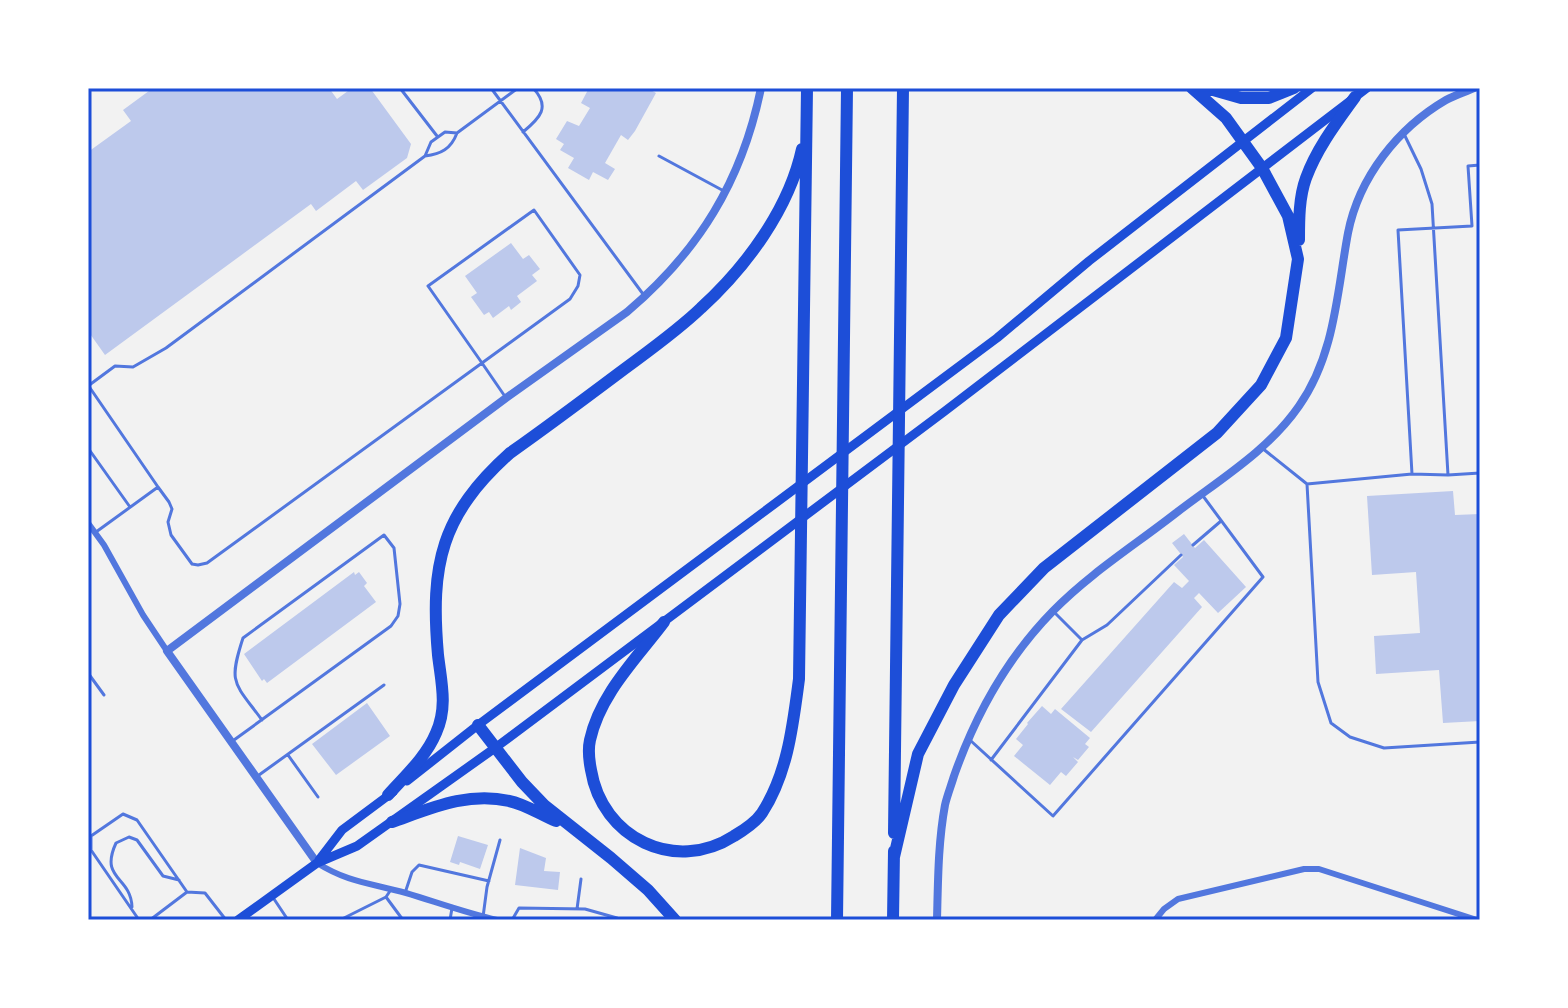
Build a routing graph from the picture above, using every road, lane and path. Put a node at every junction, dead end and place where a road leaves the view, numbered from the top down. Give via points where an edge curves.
1 (400, 88) edge
2 (491, 88) edge
3 (518, 88) edge
4 (533, 88) edge
5 (761, 88) edge
6 (807, 88) edge
7 (847, 88) edge
8 (903, 88) edge
9 (1192, 88) edge
10 (1206, 88) edge
11 (1294, 88) edge
12 (1312, 88) edge
13 (1367, 88) edge
14 (1474, 88) edge
15 (1355, 97) junction
16 (501, 101) junction
17 (807, 118) junction
18 (523, 132) junction
19 (457, 133) junction
20 (1404, 133) junction
21 (438, 137) junction
22 (1243, 141) junction
23 (425, 156) junction
24 (659, 156) dead end
25 (1480, 165) edge
26 (1262, 168) junction
27 (726, 192) junction
28 (1434, 228) junction
29 (1298, 259) junction
30 (645, 297) junction
31 (482, 363) junction
32 (88, 386) edge
33 (506, 398) junction
34 (88, 448) edge
35 (1262, 448) junction
36 (1480, 473) edge
37 (1412, 474) junction
38 (1448, 475) junction
39 (1307, 484) junction
40 (158, 487) junction
41 (1201, 494) junction
42 (130, 507) junction
43 (1221, 521) junction
44 (88, 523) edge
45 (95, 533) junction
46 (1193, 545) dead end
47 (1181, 555) dead end
48 (1053, 611) junction
49 (664, 622) junction
50 (1082, 640) junction
51 (167, 651) junction
52 (88, 673) edge
53 (384, 685) dead end
54 (104, 695) dead end
55 (262, 720) junction
56 (478, 725) junction
57 (968, 739) junction
58 (231, 742) junction
59 (1480, 742) edge
60 (495, 748) junction
61 (288, 755) junction
62 (991, 760) junction
63 (256, 778) junction
64 (388, 795) junction
65 (318, 797) dead end
66 (392, 822) junction
67 (572, 829) junction
68 (500, 840) dead end
69 (894, 857) junction
70 (317, 863) junction
71 (581, 879) dead end
72 (179, 880) junction
73 (489, 881) junction
74 (392, 889) junction
75 (187, 892) junction
76 (405, 893) junction
77 (271, 896) junction
78 (386, 897) junction
79 (453, 907) junction
80 (577, 909) junction
81 (132, 910) junction
82 (249, 917) edge
83 (483, 917) junction
84 (617, 918) edge
85 (342, 919) edge
86 (139, 920) edge
87 (150, 920) edge
88 (226, 920) edge
89 (238, 920) edge
90 (288, 920) edge
91 (403, 920) edge
92 (450, 920) edge
93 (497, 920) edge
94 (512, 920) edge
95 (675, 920) edge
96 (837, 920) edge
97 (893, 920) edge
98 (937, 920) edge
99 (1155, 920) edge
100 (1477, 920) edge

1 - 21 lane
2 - 16 lane
3 - 16 lane
4 - 18 lane via 542,110
5 - 27 street
6 - 17 highway
7 - 96 highway
8 - 69 highway
9 - 22 highway
10 - 11 highway via 1241,98 1269,98
12 - 22 main road
13 - 15 main road
14 - 20 street via 1448,99
15 - 26 main road
15 - 29 highway via 1305,179
16 - 18 lane
16 - 19 lane
17 - 49 highway via 799,679 793,725 785,763 761,815 721,845 706,849 656,848 620,828 594,787 589,761 589,742 611,691
17 - 64 highway via 796,173 771,222 727,282 666,338 510,453 487,474 454,521 437,570 443,690 437,732
18 - 30 lane
19 - 21 lane
19 - 23 lane via 439,155
20 - 28 lane via 1425,180
20 - 35 street via 1363,188 1349,229 1331,337 1317,373 1300,405
21 - 23 lane
22 - 26 highway
22 - 56 main road via 997,338
23 - 32 lane via 166,348 133,367 115,366
24 - 27 lane
25 - 28 lane via 1468,166 1472,226
26 - 29 highway via 1288,216
26 - 49 main road
27 - 30 street via 691,248
28 - 37 lane via 1398,230
28 - 38 lane
29 - 69 highway via 1286,338 1261,385 1217,433 1044,568 999,615 918,754
30 - 33 street
31 - 31 lane via 428,286 534,210 580,275 578,286 570,299
31 - 33 lane
31 - 40 lane via 207,563 192,564 171,535 172,509
32 - 40 lane
33 - 51 street
34 - 42 lane
35 - 39 lane
35 - 41 street
36 - 38 lane
37 - 38 lane
37 - 39 lane
39 - 59 lane via 1318,682 1331,723 1350,737 1384,748
40 - 42 lane
41 - 43 lane
41 - 48 street
42 - 45 lane
43 - 46 lane
43 - 62 lane via 1263,577 1053,816
44 - 45 street
45 - 51 street
47 - 50 lane via 1107,625
48 - 50 lane
48 - 57 street via 1015,656
49 - 60 main road
50 - 62 lane
51 - 58 street
52 - 54 lane
53 - 61 lane
55 - 55 lane via 398,616 394,548 384,535 243,638 234,678
55 - 58 lane
56 - 60 highway
56 - 64 main road
57 - 62 lane
57 - 98 street via 945,803
58 - 63 street
60 - 66 main road
60 - 67 highway
61 - 63 lane
61 - 65 lane
63 - 70 street
64 - 70 main road via 342,830
66 - 67 highway via 447,802 479,798 510,801
66 - 70 main road via 357,846
67 - 95 highway via 648,890
68 - 73 lane
69 - 97 highway
70 - 74 street via 347,879
70 - 77 main road
71 - 80 lane
72 - 75 lane
72 - 81 lane via 163,876 137,840 129,837 116,843 111,868 132,896
72 - 81 lane via 137,820 123,814 91,836 91,850
73 - 76 lane via 419,865
73 - 83 lane
74 - 76 street
74 - 78 lane
75 - 87 lane
75 - 88 lane via 205,893
76 - 79 street
77 - 82 main road
77 - 90 lane
78 - 85 lane
78 - 91 lane
79 - 83 street
79 - 92 lane
80 - 84 lane
80 - 94 lane via 519,908
81 - 86 lane
82 - 89 main road
83 - 93 street
99 - 100 street via 1178,899 1304,869 1319,869

